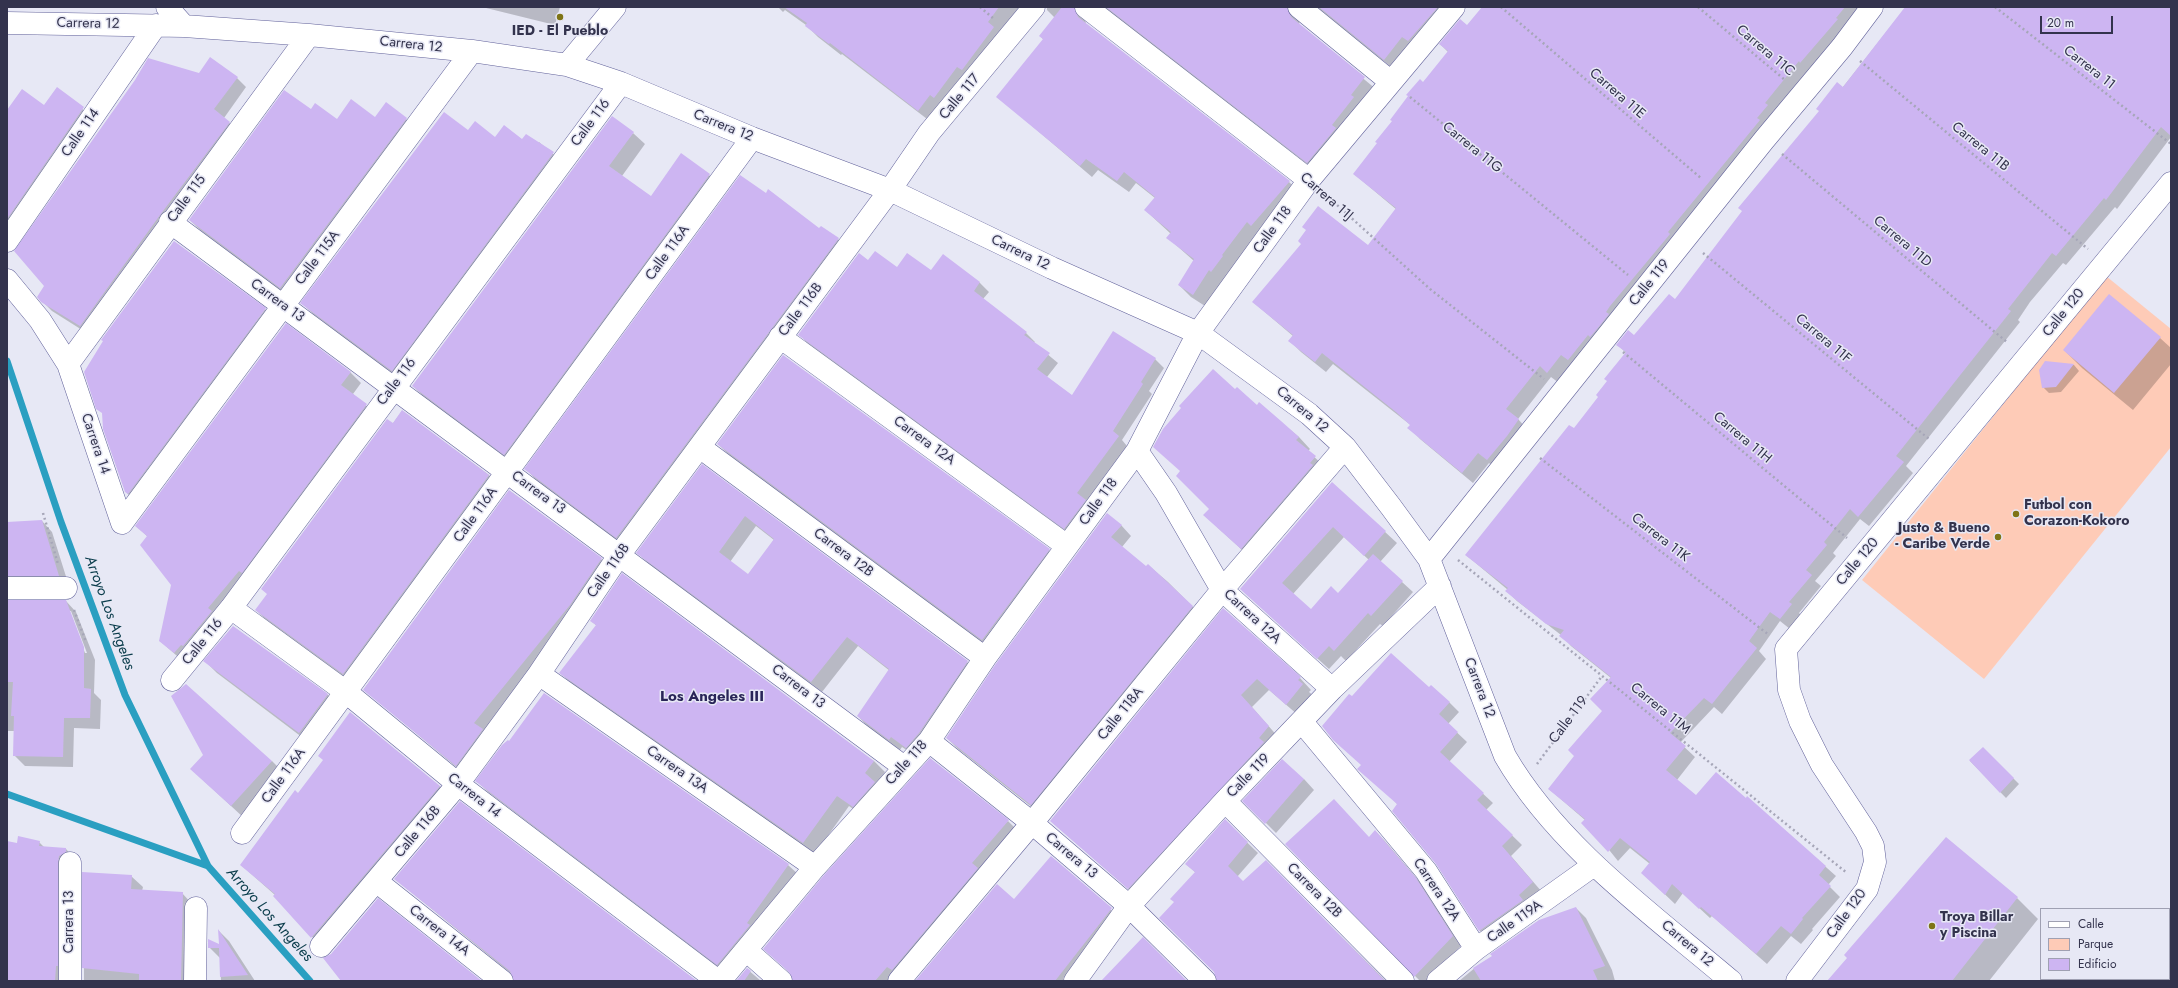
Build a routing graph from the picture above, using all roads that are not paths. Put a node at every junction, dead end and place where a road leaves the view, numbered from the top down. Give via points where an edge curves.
1 (168, 7) edge
2 (615, 7) edge
3 (1034, 7) edge
4 (1086, 7) edge
5 (1299, 7) edge
6 (1454, 7) edge
7 (1872, 7) edge
8 (7, 23) edge
9 (156, 25) junction
10 (184, 26) junction
11 (309, 35) junction
12 (472, 51) junction
13 (567, 65) junction
14 (1391, 82) junction
15 (621, 83) junction
16 (752, 138) junction
17 (1309, 180) junction
18 (2171, 183) edge
19 (890, 190) junction
20 (170, 222) junction
21 (7, 240) edge
22 (7, 280) edge
23 (283, 306) junction
24 (1198, 333) junction
25 (780, 338) junction
26 (68, 364) junction
27 (393, 387) junction
28 (1345, 447) junction
29 (701, 448) junction
30 (1137, 451) junction
31 (508, 471) junction
32 (122, 523) joint
33 (1067, 546) junction
34 (1434, 552) junction
35 (620, 554) junction
36 (1440, 586) junction
37 (7, 588) edge
38 (66, 588) dead end
39 (1222, 590) junction
40 (231, 608) junction
41 (985, 658) junction
42 (539, 674) junction
43 (172, 680) dead end
44 (1332, 689) junction
45 (346, 692) junction
46 (1302, 722) junction
47 (929, 741) junction
48 (904, 767) junction
49 (458, 784) junction
50 (1225, 801) junction
51 (1032, 824) junction
52 (242, 833) dead end
53 (70, 863) dead end
54 (1594, 866) junction
55 (815, 867) junction
56 (376, 881) junction
57 (1129, 906) junction
58 (196, 908) dead end
59 (321, 946) dead end
60 (1476, 949) junction
61 (746, 950) junction
62 (70, 981) edge
63 (195, 981) edge
64 (502, 981) edge
65 (719, 981) edge
66 (781, 981) edge
67 (899, 981) edge
68 (1075, 981) edge
69 (1205, 981) edge
70 (1403, 981) edge
71 (1438, 981) edge
72 (1731, 981) edge
73 (1797, 981) edge

1 - 10 street
2 - 13 street
3 - 19 street, Calle 117 via 929,133
4 - 17 street, Carrera 11J
5 - 14 street
6 - 14 street, Calle 118
7 - 34 street, Calle 119
8 - 9 street, Carrera 12
9 - 10 street, Carrera 12
9 - 21 street, Calle 114
10 - 11 street, Carrera 12
11 - 12 street, Carrera 12
11 - 20 street, Calle 115
12 - 13 street, Carrera 12
12 - 23 street, Calle 115A
13 - 15 street, Carrera 12
14 - 17 street, Calle 118
15 - 16 street, Carrera 12
15 - 27 street, Calle 116
16 - 19 street, Carrera 12
16 - 31 street, Calle 116A
17 - 24 street, Calle 118
18 - 73 street, Calle 120 via 1786,649 1789,690 1800,721 1822,765 1866,832 1873,846 1875,862 1867,889
19 - 24 street, Carrera 12 via 1052,268
19 - 25 street, Calle 116B
20 - 23 street, Carrera 13
20 - 26 street, Calle 115
22 - 26 street via 40,320
23 - 27 street, Carrera 13
23 - 32 street, Calle 115A
24 - 28 street, Carrera 12 via 1309,414
24 - 30 street, Calle 118
25 - 29 street, Calle 116B
25 - 33 street, Carrera 12A
26 - 32 street, Carrera 14
27 - 31 street, Carrera 13
27 - 40 street, Calle 116
28 - 34 street, Carrera 12 via 1391,506
28 - 39 street, Calle 118A
29 - 35 street, Calle 116B
29 - 41 street, Carrera 12B
30 - 33 street, Calle 118
30 - 39 street, Carrera 12A via 1166,493
31 - 35 street, Carrera 13
31 - 45 street, Calle 116A
33 - 41 street, Calle 118
34 - 36 street, Carrera 12
35 - 42 street, Calle 116B
35 - 48 street, Carrera 13
36 - 44 street, Calle 119
36 - 54 street, Carrera 12 via 1505,756 1521,784
37 - 38 street
39 - 44 street, Carrera 12A
39 - 51 street, Calle 118A
40 - 43 street, Calle 116
40 - 45 street, Carrera 14
41 - 47 street, Calle 118
42 - 49 street, Calle 116B
42 - 55 street, Carrera 13A
44 - 46 street, Calle 119
45 - 49 street, Carrera 14
45 - 52 street, Calle 116A
46 - 50 street, Calle 119
46 - 60 street, Carrera 12A via 1426,871
47 - 48 street, Calle 118
47 - 51 street, Carrera 13
48 - 55 street, Calle 118
49 - 56 street, Calle 116B
49 - 65 street, Carrera 14
50 - 57 street, Calle 119
50 - 70 street, Carrera 12B
51 - 57 street, Carrera 13
51 - 67 street, Calle 118A
53 - 62 street, Carrera 13
54 - 60 street, Calle 119A
54 - 72 street, Carrera 12
55 - 61 street, Calle 118
56 - 59 street, Calle 116B
56 - 64 street, Carrera 14A
57 - 68 street, Calle 119
57 - 69 street, Carrera 13
58 - 63 street
60 - 71 street, Calle 119A
61 - 65 street, Calle 118
61 - 66 street

